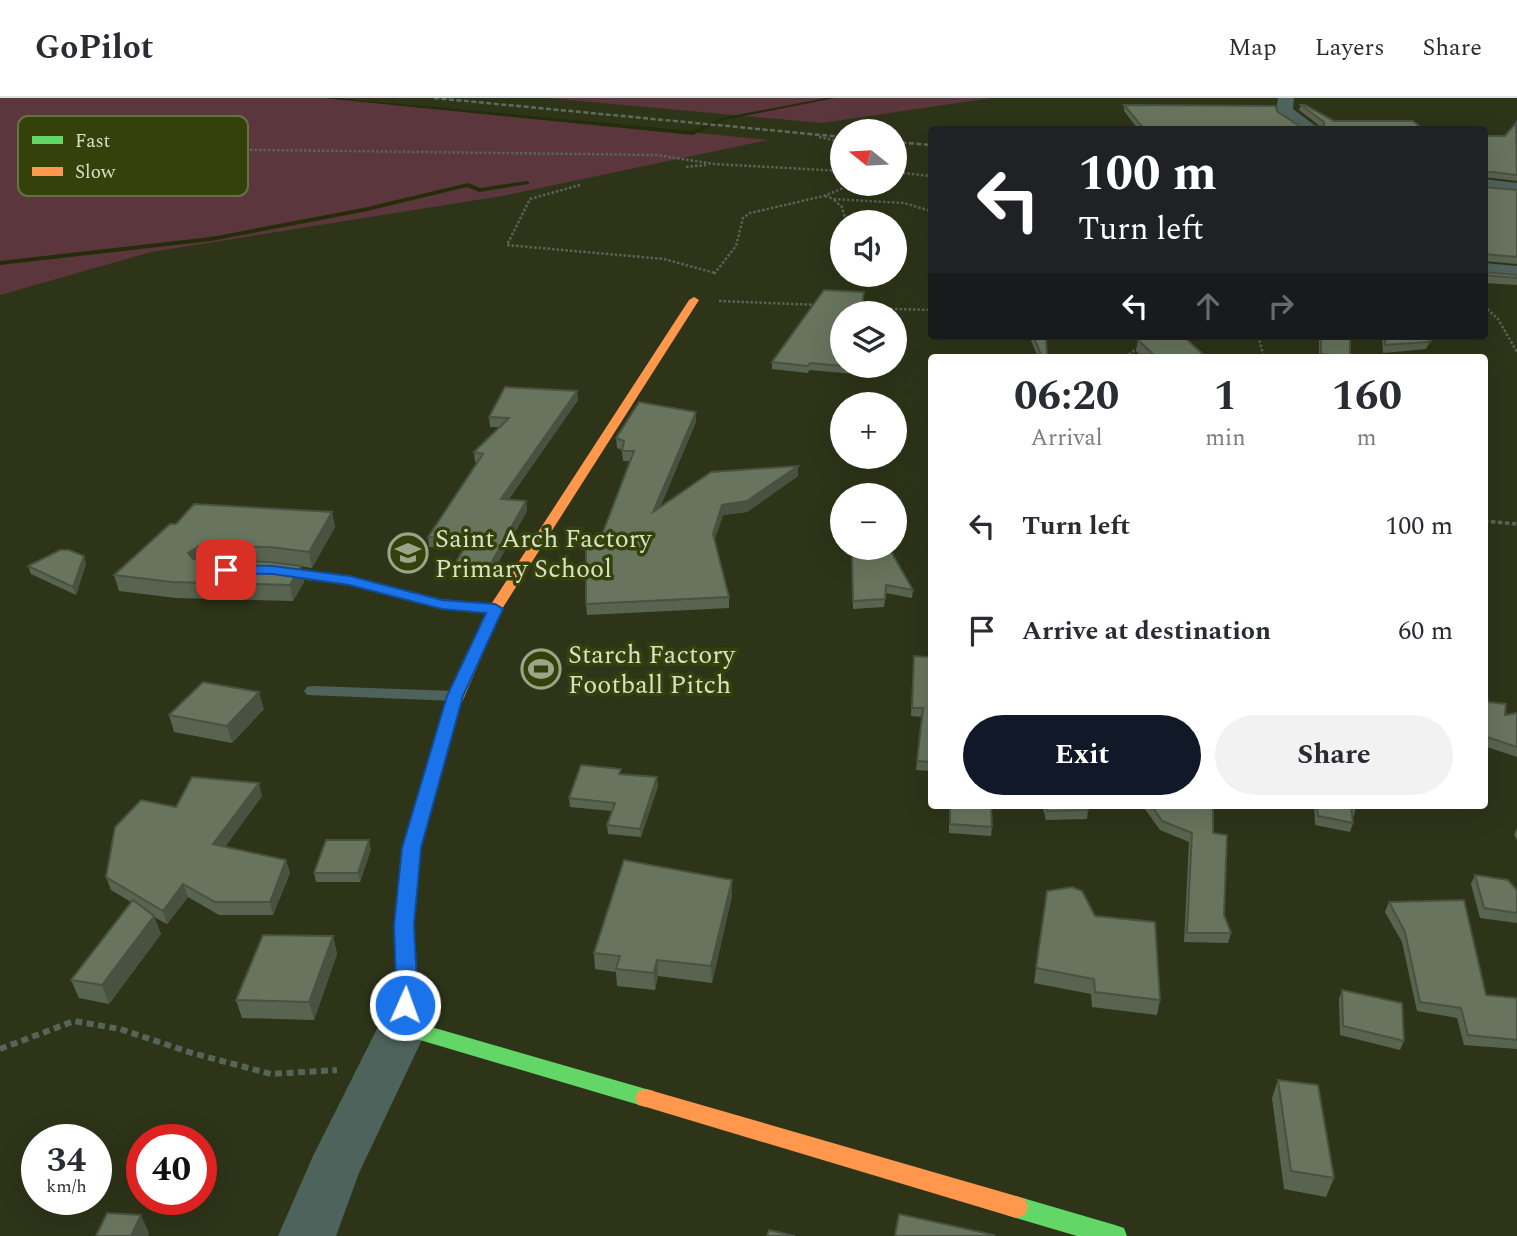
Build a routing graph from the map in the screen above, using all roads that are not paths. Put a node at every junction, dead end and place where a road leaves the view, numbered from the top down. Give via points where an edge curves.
1 (1286, 98) edge
2 (1307, 126) edge
3 (1488, 185) edge
4 (1517, 189) edge
5 (1488, 270) edge
6 (1517, 273) edge
7 (694, 300) road end
8 (259, 570) edge
9 (495, 609) junction
10 (313, 691) dead end
11 (455, 696) junction
12 (393, 1047) junction
13 (307, 1236) edge
14 (1115, 1236) edge

1 - 2 street via 1284,110
3 - 4 street
5 - 6 street
7 - 9 street
8 - 9 lane via 350,581 442,604
9 - 11 street
10 - 11 lane
11 - 12 street via 411,848 404,925 407,982
12 - 13 street
12 - 14 street

